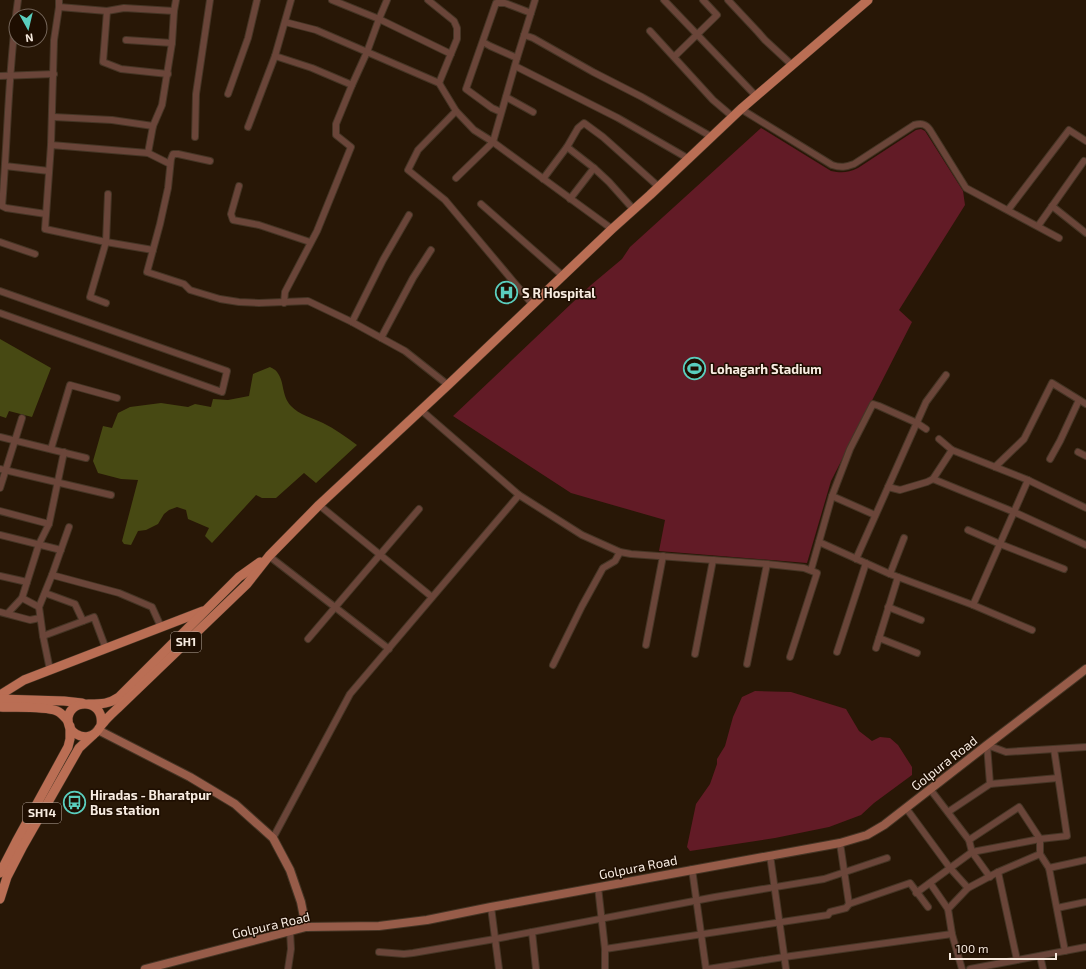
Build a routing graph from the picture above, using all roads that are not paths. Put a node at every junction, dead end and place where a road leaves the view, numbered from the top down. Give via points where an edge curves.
1 (18, 0) edge
2 (58, 0) edge
3 (176, 0) edge
4 (210, 0) edge
5 (257, 0) edge
6 (291, 0) edge
7 (332, 0) edge
8 (387, 0) edge
9 (428, 0) edge
10 (535, 0) edge
11 (664, 0) edge
12 (703, 0) edge
13 (728, 0) edge
14 (868, 0) edge
15 (59, 7) junction
16 (107, 11) junction
17 (174, 11) junction
18 (531, 13) junction
19 (379, 19) junction
20 (285, 22) junction
21 (650, 31) dead end
22 (524, 35) junction
23 (697, 35) junction
24 (126, 40) dead end
25 (483, 42) junction
26 (172, 43) junction
27 (367, 52) junction
28 (451, 54) junction
29 (275, 56) junction
30 (674, 57) junction
31 (517, 58) junction
32 (792, 65) junction
33 (515, 66) junction
34 (54, 74) junction
35 (168, 74) junction
36 (0, 76) edge
37 (10, 76) junction
38 (439, 83) junction
39 (352, 85) junction
40 (228, 94) dead end
41 (756, 96) junction
42 (506, 97) junction
43 (456, 110) junction
44 (741, 110) junction
45 (502, 112) junction
46 (533, 112) dead end
47 (53, 117) junction
48 (733, 117) junction
49 (153, 126) junction
50 (248, 127) dead end
51 (195, 137) dead end
52 (712, 138) junction
53 (1086, 141) edge
54 (493, 142) junction
55 (52, 145) junction
56 (567, 147) junction
57 (148, 153) junction
58 (689, 159) junction
59 (1084, 160) dead end
60 (210, 161) dead end
61 (170, 164) junction
62 (5, 166) junction
63 (594, 168) junction
64 (49, 171) junction
65 (456, 178) dead end
66 (543, 179) junction
67 (239, 186) dead end
68 (659, 187) junction
69 (108, 194) dead end
70 (570, 199) junction
71 (481, 204) dead end
72 (1052, 206) junction
73 (634, 210) junction
74 (1008, 210) junction
75 (46, 214) junction
76 (409, 215) dead end
77 (1038, 226) junction
78 (612, 229) junction
79 (1086, 233) edge
80 (1059, 238) dead end
81 (0, 242) edge
82 (106, 242) junction
83 (310, 242) junction
84 (153, 250) junction
85 (431, 250) dead end
86 (35, 254) dead end
87 (563, 276) junction
88 (0, 291) edge
89 (284, 303) junction
90 (106, 304) dead end
91 (533, 305) junction
92 (0, 313) edge
93 (352, 322) junction
94 (381, 338) junction
95 (946, 375) dead end
96 (448, 385) junction
97 (117, 398) dead end
98 (1079, 400) junction
99 (1086, 404) edge
100 (421, 410) junction
101 (22, 418) dead end
102 (917, 423) junction
103 (926, 429) dead end
104 (0, 437) edge
105 (939, 439) dead end
106 (15, 440) junction
107 (51, 449) junction
108 (952, 450) junction
109 (64, 452) junction
110 (1078, 452) dead end
111 (1086, 456) edge
112 (86, 458) dead end
113 (1050, 459) dead end
114 (996, 467) junction
115 (2, 469) edge
116 (933, 479) junction
117 (1028, 480) junction
118 (58, 482) junction
119 (888, 487) junction
120 (0, 488) edge
121 (111, 495) dead end
122 (518, 495) junction
123 (832, 496) junction
124 (319, 505) junction
125 (1086, 508) edge
126 (419, 509) dead end
127 (0, 511) edge
128 (1014, 512) junction
129 (875, 515) junction
130 (49, 524) junction
131 (69, 526) dead end
132 (968, 530) dead end
133 (0, 535) edge
134 (904, 538) dead end
135 (820, 542) junction
136 (39, 544) junction
137 (1000, 544) junction
138 (1086, 545) edge
139 (61, 550) junction
140 (620, 552) junction
141 (380, 555) junction
142 (269, 556) junction
143 (663, 556) junction
144 (856, 559) junction
145 (713, 560) junction
146 (866, 563) junction
147 (767, 564) junction
148 (1064, 569) dead end
149 (811, 570) junction
150 (890, 574) junction
151 (52, 575) junction
152 (0, 576) edge
153 (898, 577) junction
154 (27, 582) junction
155 (45, 593) junction
156 (22, 598) junction
157 (432, 598) junction
158 (973, 605) junction
159 (39, 606) junction
160 (335, 607) junction
161 (888, 607) junction
162 (207, 609) junction
163 (0, 612) edge
164 (8, 613) junction
165 (40, 618) junction
166 (921, 620) dead end
167 (83, 621) junction
168 (161, 627) junction
169 (1032, 630) dead end
170 (43, 636) junction
171 (879, 638) junction
172 (308, 639) dead end
173 (646, 645) dead end
174 (876, 648) dead end
175 (106, 649) junction
176 (389, 649) junction
177 (837, 652) dead end
178 (917, 653) dead end
179 (695, 654) dead end
180 (790, 657) dead end
181 (747, 664) dead end
182 (553, 665) dead end
183 (50, 670) junction
184 (1086, 670) edge
185 (0, 695) edge
186 (0, 699) edge
187 (87, 704) junction
188 (0, 707) edge
189 (69, 724) junction
190 (98, 730) junction
191 (986, 745) junction
192 (1086, 748) edge
193 (1054, 749) junction
194 (1058, 778) junction
195 (990, 784) junction
196 (930, 789) junction
197 (906, 808) junction
198 (948, 812) junction
199 (273, 838) junction
200 (1040, 839) junction
201 (970, 840) junction
202 (840, 843) junction
203 (972, 852) junction
204 (1040, 854) junction
205 (770, 855) junction
206 (887, 858) dead end
207 (1086, 860) edge
208 (950, 868) junction
209 (1049, 868) junction
210 (692, 869) junction
211 (844, 872) junction
212 (998, 872) junction
213 (0, 873) edge
214 (990, 877) junction
215 (930, 883) junction
216 (598, 887) junction
217 (774, 887) junction
218 (968, 888) junction
219 (916, 893) junction
220 (0, 899) edge
221 (696, 901) junction
222 (1086, 902) edge
223 (849, 904) junction
224 (491, 906) junction
225 (928, 907) dead end
226 (1057, 908) junction
227 (948, 910) junction
228 (602, 919) junction
229 (779, 923) junction
230 (306, 927) junction
231 (290, 931) junction
232 (532, 932) junction
233 (952, 934) junction
234 (701, 935) junction
235 (496, 940) junction
236 (1086, 947) edge
237 (605, 950) junction
238 (1065, 951) junction
239 (379, 952) dead end
240 (1040, 956) junction
241 (784, 957) junction
242 (1017, 960) junction
243 (145, 969) edge
244 (288, 969) edge
245 (499, 969) edge
246 (536, 969) edge
247 (605, 969) edge
248 (707, 969) edge
249 (786, 969) edge
250 (962, 969) edge
251 (970, 969) edge
252 (1043, 969) edge

1 - 37 street
2 - 15 street
3 - 17 street
4 - 51 street via 196,94
5 - 40 street via 248,38
6 - 20 street
7 - 19 street
8 - 19 street
9 - 28 street via 454,21 458,28
10 - 18 street
11 - 23 street
12 - 23 street via 717,15
13 - 32 street
14 - 32 main road, SH1
15 - 16 street
15 - 34 street via 54,40
16 - 17 street via 124,8
16 - 35 street via 103,62 121,70
17 - 26 street
18 - 22 street
18 - 25 street via 505,3 496,3
19 - 27 street
19 - 28 street
20 - 27 street via 316,30
20 - 29 street
21 - 30 street
22 - 31 street
22 - 52 street via 642,97
23 - 30 street
23 - 41 street
24 - 26 street
25 - 31 street
25 - 45 street via 466,90
26 - 35 street
27 - 38 street
27 - 39 street
28 - 38 street
29 - 39 street
29 - 50 street
30 - 48 street via 713,100
31 - 33 street
32 - 41 main road, SH1
33 - 42 street
33 - 58 street via 618,118
34 - 37 street
34 - 47 street
35 - 49 street via 162,105
36 - 37 street
37 - 62 street
38 - 43 street
39 - 83 street via 336,124 336,135 351,147
41 - 44 main road, SH1
42 - 45 street
42 - 46 street
43 - 54 street via 474,130
43 - 91 street via 418,150 408,170 445,200
44 - 48 main road, SH1
44 - 74 street via 839,167 854,164 914,125 923,124 930,130 966,188
45 - 54 street
47 - 49 street via 112,120
47 - 55 street
48 - 52 main road, SH1
49 - 57 street
52 - 58 main road, SH1
53 - 74 street via 1069,130
54 - 65 street
54 - 66 street
55 - 57 street
55 - 64 street
56 - 63 street
56 - 66 street
56 - 68 street via 578,128 584,123
57 - 61 street
58 - 68 main road, SH1
59 - 72 street
60 - 61 street via 173,154
61 - 84 street via 168,188
62 - 64 street
62 - 75 street via 2,206
63 - 70 street
63 - 73 street
64 - 75 street
66 - 70 street
67 - 83 street via 231,214 233,220 259,225
68 - 73 main road, SH1
69 - 82 street
70 - 78 street
71 - 87 street
72 - 77 street
72 - 79 street
73 - 78 main road, SH1
74 - 77 street
75 - 82 street via 45,229
76 - 93 street
77 - 80 street
78 - 87 main road, SH1
81 - 86 street
82 - 84 street
82 - 90 street via 90,297
83 - 89 street via 285,292
84 - 89 street via 147,272 184,284 190,290 239,302
85 - 94 street
87 - 91 main road, SH1
88 - 92 street via 227,371 222,392
89 - 93 street via 308,301
91 - 96 main road, SH1
93 - 94 street
94 - 96 street via 405,351
95 - 102 street via 926,402
96 - 100 main road, SH1
97 - 107 street via 70,385
98 - 99 street
98 - 113 street
98 - 114 street via 1052,383 1024,439
100 - 122 street
100 - 124 main road, SH1
101 - 106 street
102 - 103 street
102 - 119 street
102 - 123 street via 873,404 850,449
104 - 106 street
105 - 108 street
106 - 107 street
106 - 115 street
107 - 109 street
108 - 114 street
108 - 116 street
109 - 112 street
109 - 118 street
110 - 111 street
114 - 117 street
115 - 118 street
115 - 120 street
116 - 119 street via 900,490
116 - 128 street
117 - 125 street
117 - 128 street
118 - 121 street
118 - 130 street
119 - 129 street
122 - 140 street via 582,535
122 - 157 street
123 - 129 street
123 - 135 street
124 - 141 street
124 - 142 main road, SH1
126 - 141 street
127 - 130 street
128 - 137 street
128 - 138 street
129 - 144 street
130 - 136 street
131 - 139 street
132 - 137 street
133 - 136 street
134 - 150 street
135 - 144 street
135 - 149 street
136 - 139 street
136 - 154 street
137 - 148 street
137 - 158 street
139 - 151 street
140 - 143 street
140 - 182 street via 615,561 603,568
141 - 157 street
141 - 160 street
142 - 160 street
142 - 162 main road, SH1 via 238,577
142 - 190 main road, SH1 via 247,584
143 - 145 street
143 - 173 street
144 - 146 street
145 - 147 street
145 - 179 street
146 - 150 street
146 - 177 street
147 - 149 street
147 - 181 street
149 - 180 street via 817,573
150 - 153 street
151 - 155 street
151 - 168 street via 119,593 152,606
152 - 154 street
153 - 158 street
153 - 161 street
154 - 156 street
155 - 159 street
155 - 167 street via 75,604
156 - 159 street
156 - 164 street
157 - 176 street
158 - 169 street
159 - 165 street
160 - 172 street
160 - 176 street
161 - 166 street
161 - 171 street
162 - 168 main road
162 - 187 main road, SH1 via 120,697 112,702
163 - 164 street
164 - 165 street via 30,620
165 - 170 street
167 - 170 street
167 - 175 street via 94,617
168 - 175 main road
170 - 183 street
171 - 174 street
171 - 178 street
175 - 183 main road
176 - 199 street via 350,694
183 - 185 main road via 24,680
184 - 191 street, Golpura Road
186 - 187 main road
187 - 189 main road via 79,705 71,711
187 - 190 main road via 98,710 102,720
188 - 189 main road via 47,708 62,714
189 - 190 main road via 72,731 80,736 85,737
189 - 213 main road, SH14 via 68,747
190 - 199 street via 235,804
190 - 220 main road, SH14 via 79,748 23,846 7,877
191 - 193 street via 1006,752
191 - 195 street
191 - 196 street, Golpura Road
192 - 193 street
193 - 194 street
194 - 195 street
194 - 200 street via 1067,836
195 - 198 street
196 - 197 street, Golpura Road
196 - 198 street
197 - 202 street, Golpura Road via 867,835
197 - 208 street
198 - 201 street
199 - 230 street via 290,870
200 - 201 street via 1019,806
200 - 203 street
200 - 204 street
201 - 203 street
202 - 205 street, Golpura Road
202 - 211 street
203 - 208 street
203 - 214 street
204 - 209 street
204 - 212 street
205 - 210 street, Golpura Road
205 - 217 street
206 - 211 street
207 - 209 street
208 - 215 street
208 - 218 street
209 - 226 street
210 - 216 street, Golpura Road
210 - 221 street
211 - 217 street via 824,879
211 - 223 street
212 - 214 street
212 - 242 street
214 - 218 street
215 - 219 street
215 - 227 street
216 - 224 street, Golpura Road
216 - 228 street
217 - 221 street
217 - 229 street
218 - 227 street
219 - 223 street via 910,883
219 - 225 street
221 - 228 street
221 - 234 street
222 - 226 street
223 - 229 street via 846,908 830,912 828,915
224 - 230 street, Golpura Road via 427,920 379,926
224 - 235 street
226 - 238 street
227 - 233 street
228 - 232 street
228 - 237 street
229 - 234 street
229 - 241 street
230 - 231 street, Golpura Road
231 - 243 street, Golpura Road
231 - 244 street
232 - 235 street
232 - 246 street
233 - 241 street
233 - 250 street
234 - 237 street
234 - 248 street
235 - 239 street via 408,954
235 - 245 street
236 - 238 street
237 - 247 street
238 - 240 street
240 - 242 street
240 - 252 street
241 - 248 street
241 - 249 street
242 - 251 street

